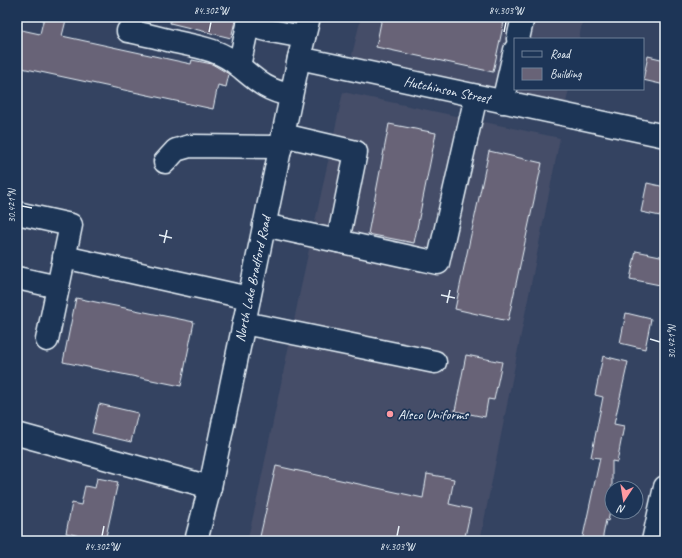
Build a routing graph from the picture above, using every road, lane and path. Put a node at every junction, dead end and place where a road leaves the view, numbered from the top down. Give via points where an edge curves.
1 (523, 17) edge
2 (249, 21) edge
3 (128, 31) dead end
4 (304, 37) edge
5 (518, 38) edge
6 (514, 54) edge
7 (239, 66) junction
8 (291, 95) junction
9 (476, 96) junction
10 (503, 102) junction
11 (665, 136) edge
12 (282, 141) junction
13 (165, 162) dead end
14 (17, 213) edge
15 (264, 225) junction
16 (338, 241) junction
17 (64, 257) junction
18 (17, 278) edge
19 (58, 287) junction
20 (249, 298) junction
21 (244, 323) junction
22 (47, 340) dead end
23 (435, 362) dead end
24 (17, 434) edge
25 (210, 487) junction
26 (665, 488) edge
27 (196, 541) edge
28 (653, 541) edge

1 - 5 main road
2 - 4 main road, Hutchinson Street
2 - 7 main road
3 - 7 main road via 205,48 221,54
4 - 8 main road, North Lake Bradford Road
4 - 9 main road, Hutchinson Street
6 - 10 main road
7 - 8 main road via 269,89
8 - 12 main road, North Lake Bradford Road
9 - 10 main road, Hutchinson Street
9 - 16 main road via 438,263
10 - 11 main road, Hutchinson Street
12 - 13 main road via 190,146 176,150
12 - 15 main road, North Lake Bradford Road
12 - 16 main road via 356,152
14 - 17 main road via 71,225
15 - 16 main road
15 - 20 main road, North Lake Bradford Road
17 - 19 main road
17 - 20 main road
18 - 19 main road
19 - 22 main road
20 - 21 main road, North Lake Bradford Road
21 - 23 main road
21 - 25 main road, North Lake Bradford Road
24 - 25 main road
25 - 27 main road, North Lake Bradford Road
26 - 28 main road

